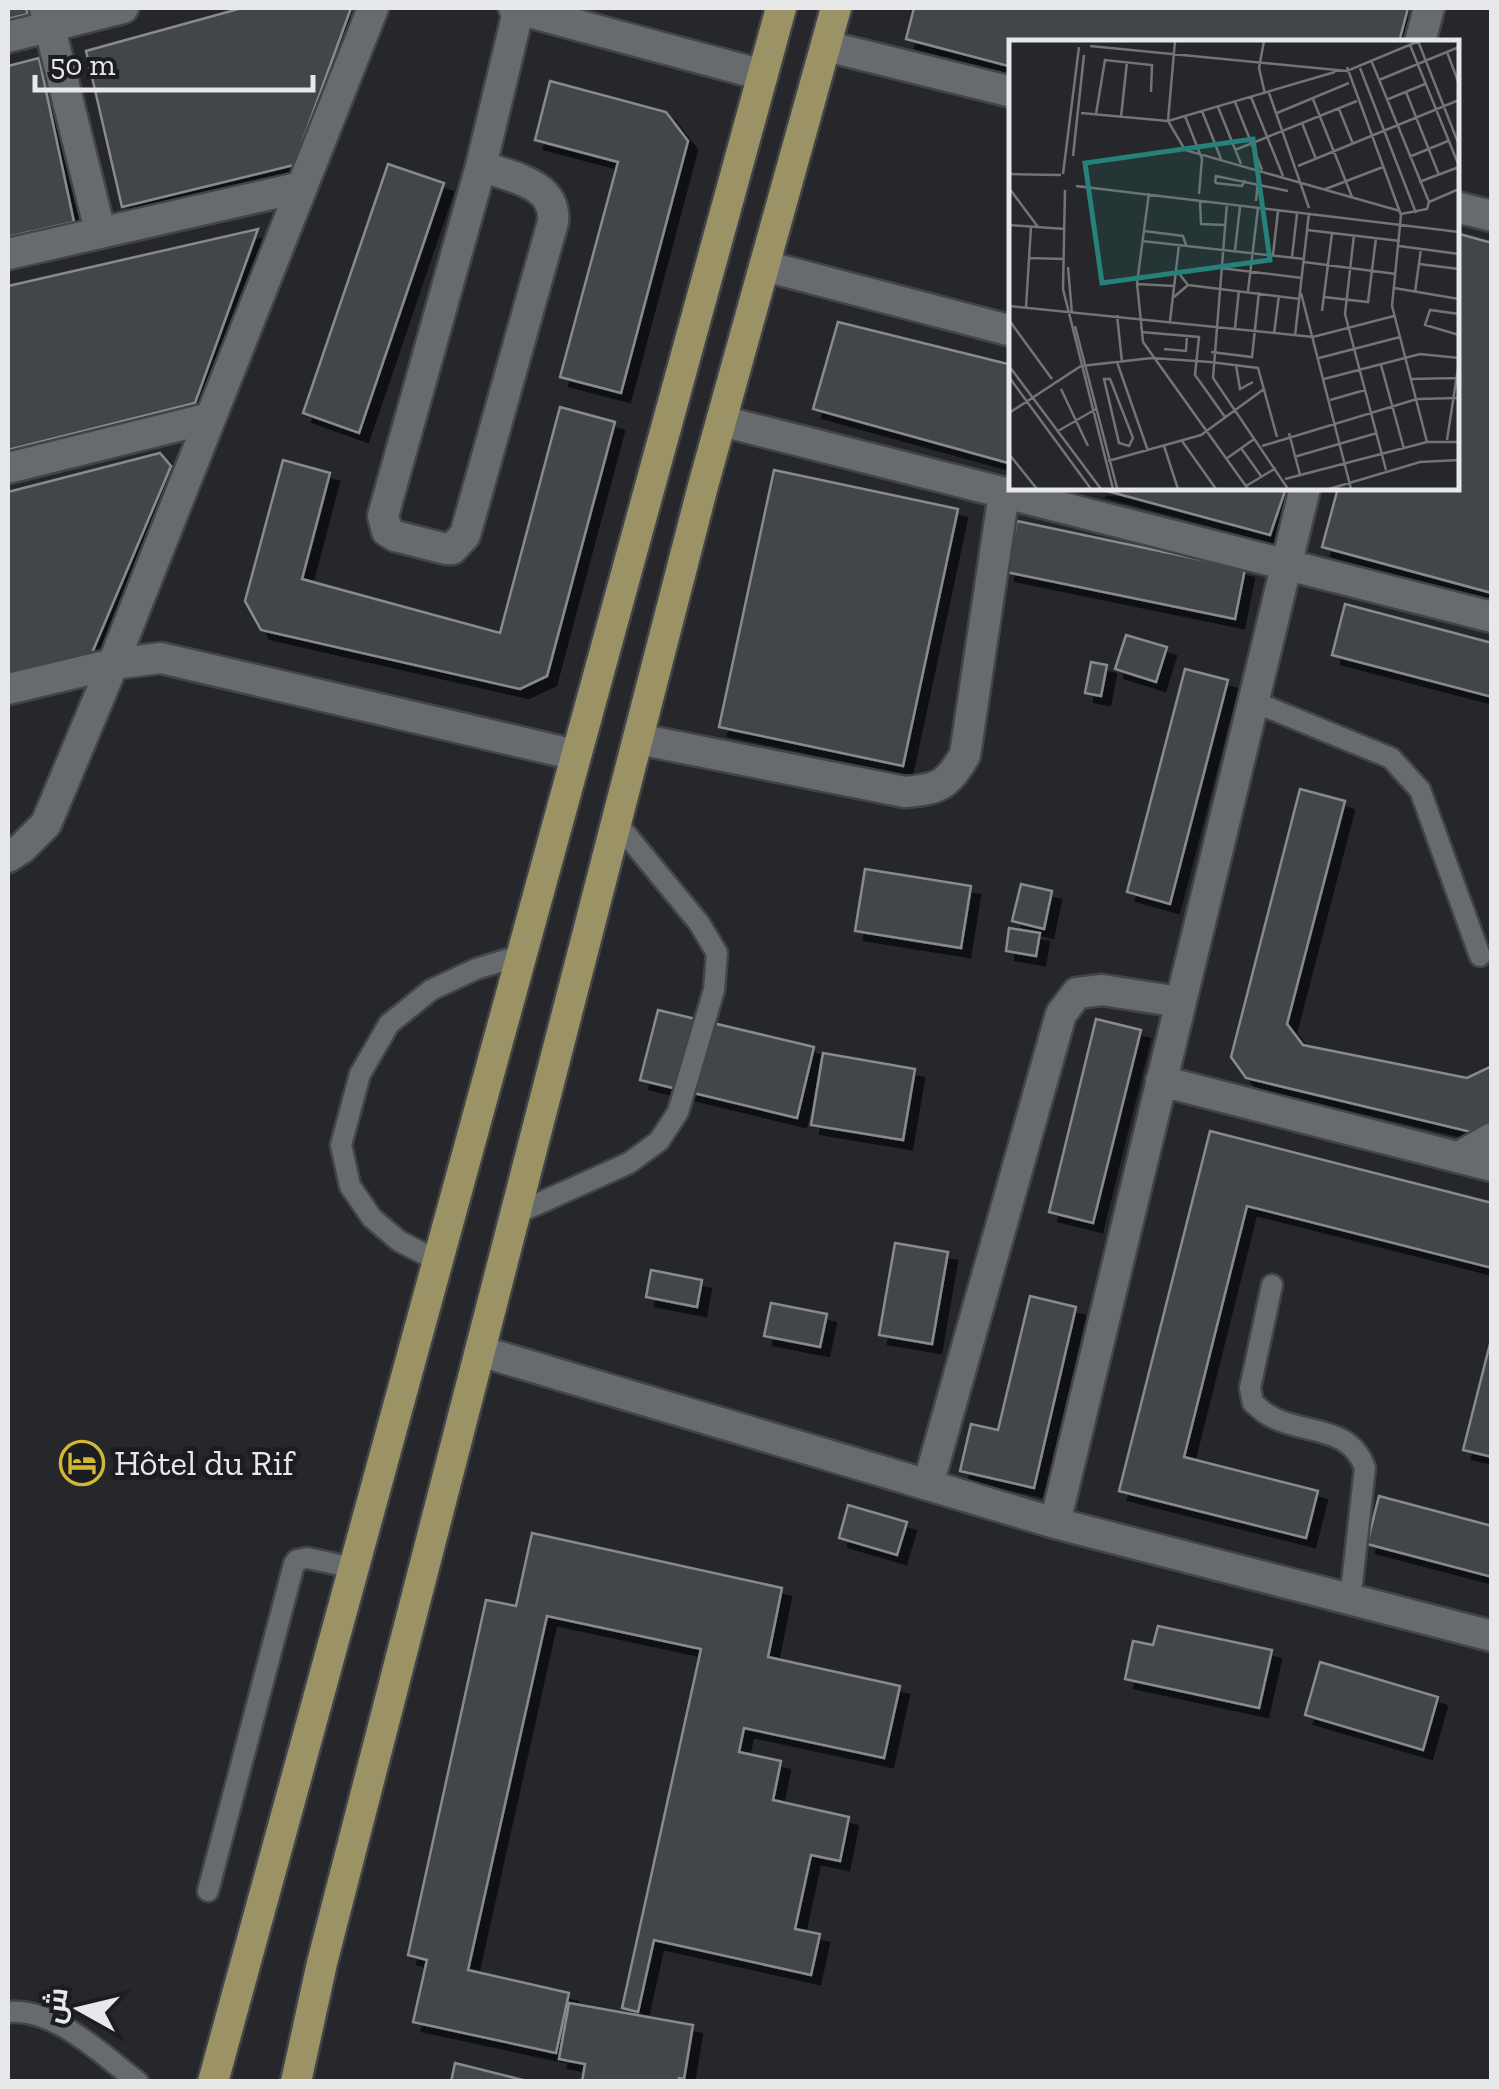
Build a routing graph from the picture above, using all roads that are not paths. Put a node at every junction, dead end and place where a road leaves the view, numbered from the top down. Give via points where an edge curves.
1 (123, 8) edge
2 (373, 8) edge
3 (517, 8) edge
4 (781, 8) edge
5 (836, 8) edge
6 (1429, 8) edge
7 (48, 17) edge
8 (8, 37) edge
9 (1421, 40) edge
10 (826, 46) junction
11 (762, 74) junction
12 (1009, 91) edge
13 (481, 166) junction
14 (302, 187) junction
15 (1459, 207) edge
16 (1492, 216) edge
17 (100, 231) junction
18 (8, 254) edge
19 (765, 266) junction
20 (1009, 330) edge
21 (210, 418) junction
22 (722, 421) junction
23 (8, 468) edge
24 (1304, 490) edge
25 (1004, 493) junction
26 (1285, 564) junction
27 (1492, 617) edge
28 (113, 664) junction
29 (8, 689) edge
30 (1252, 701) junction
31 (638, 740) junction
32 (576, 756) junction
33 (616, 822) junction
34 (8, 857) edge
35 (522, 955) junction
36 (1480, 956) dead end
37 (1180, 1002) junction
38 (1161, 1081) junction
39 (1492, 1138) edge
40 (1459, 1157) junction
41 (1492, 1166) edge
42 (515, 1214) junction
43 (438, 1261) junction
44 (1272, 1285) dead end
45 (480, 1351) junction
46 (928, 1485) junction
47 (1055, 1523) junction
48 (354, 1568) junction
49 (1350, 1601) junction
50 (1492, 1636) edge
51 (208, 1891) dead end
52 (8, 2012) edge
53 (138, 2082) edge
54 (213, 2082) edge
55 (296, 2082) edge

1 - 7 street
2 - 14 street
3 - 11 street
3 - 13 street
4 - 11 main road
5 - 10 main road
6 - 9 street
7 - 8 street
7 - 17 street
10 - 12 street
10 - 19 main road
11 - 32 main road
13 - 13 street via 547,194 553,222 465,535 446,549 388,532 383,516
14 - 17 street
14 - 21 street
15 - 16 street
17 - 18 street
19 - 20 street
19 - 22 main road
21 - 23 street
21 - 28 street
22 - 25 street
22 - 31 main road
24 - 26 street
25 - 26 street
25 - 31 street via 965,755 950,780 905,792
26 - 27 street
26 - 30 street
28 - 29 street
28 - 32 street via 161,658
28 - 34 street via 46,824
30 - 36 lane via 1392,758 1420,790
30 - 37 street
31 - 33 main road
32 - 35 main road
33 - 42 main road
33 - 42 lane via 716,953 714,990 678,1112 659,1142 630,1163
35 - 43 main road
35 - 43 lane via 431,990 389,1024 360,1074 341,1146 350,1186 398,1241
37 - 38 street
37 - 46 street via 1090,991 1077,993 1061,1014
38 - 40 street
38 - 47 street
39 - 40 street
40 - 41 street
42 - 45 main road
43 - 48 main road
44 - 49 lane via 1252,1403 1272,1418 1346,1440 1360,1454 1365,1468
45 - 46 street
45 - 55 main road
46 - 47 street
47 - 49 street
48 - 51 lane via 307,1558 294,1564
48 - 54 main road
49 - 50 street
52 - 53 lane via 44,2016

